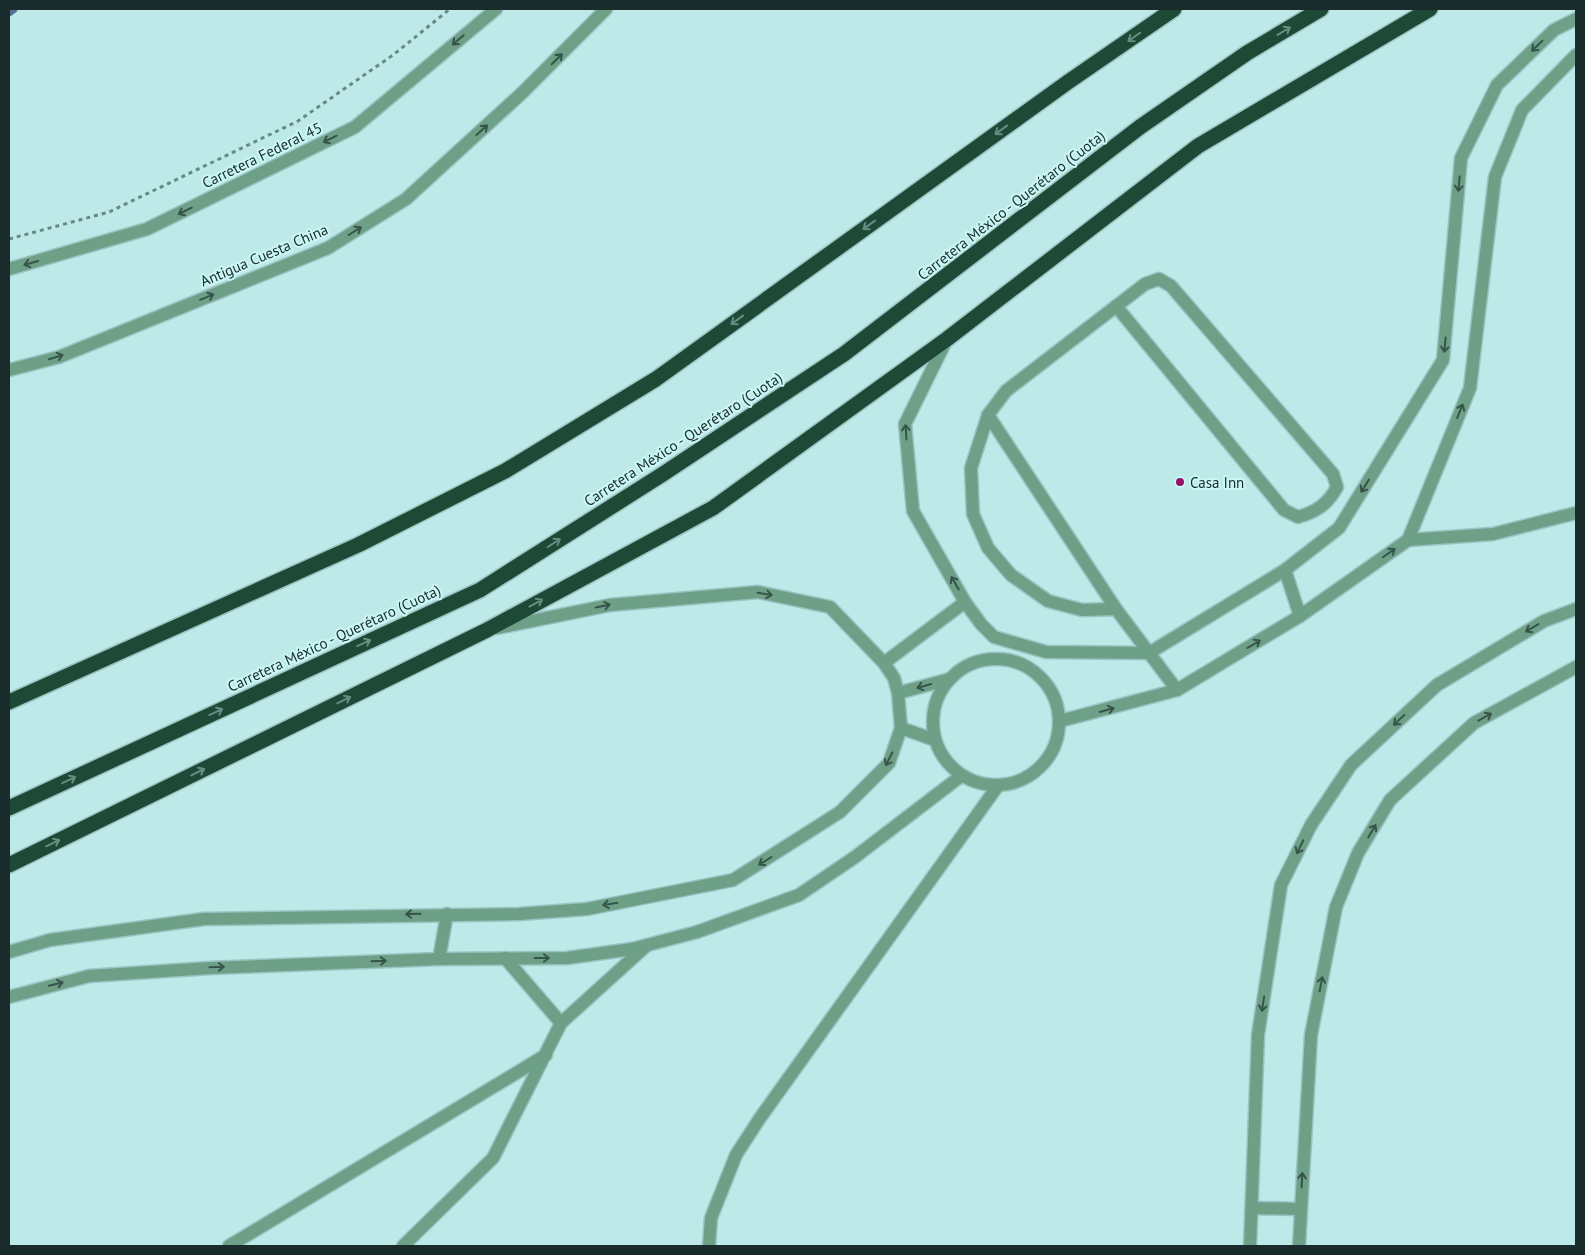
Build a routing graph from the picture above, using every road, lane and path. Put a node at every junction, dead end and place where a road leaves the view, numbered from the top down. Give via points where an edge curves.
1 (450, 9) edge
2 (496, 9) edge
3 (606, 9) edge
4 (1174, 9) edge
5 (1321, 9) edge
6 (1430, 9) edge
7 (1576, 18) edge
8 (1576, 55) edge
9 (9, 239) edge
10 (9, 269) edge
11 (1116, 306) junction
12 (947, 339) junction
13 (9, 370) edge
14 (988, 415) junction
15 (1576, 513) edge
16 (1408, 540) junction
17 (1285, 570) junction
18 (965, 602) junction
19 (1116, 609) junction
20 (1576, 609) edge
21 (1300, 616) junction
22 (487, 630) junction
23 (994, 637) junction
24 (1046, 652) junction
25 (1149, 653) junction
26 (1000, 658) junction
27 (884, 663) junction
28 (1576, 666) edge
29 (1031, 668) junction
30 (950, 679) junction
31 (1177, 690) junction
32 (898, 693) junction
33 (9, 702) edge
34 (1060, 721) junction
35 (901, 728) junction
36 (935, 740) junction
37 (960, 776) junction
38 (997, 787) junction
39 (9, 808) edge
40 (9, 865) edge
41 (447, 914) junction
42 (649, 944) junction
43 (9, 952) edge
44 (439, 958) junction
45 (505, 958) junction
46 (9, 997) edge
47 (561, 1023) junction
48 (546, 1055) junction
49 (1253, 1208) junction
50 (1300, 1209) junction
51 (228, 1246) edge
52 (403, 1246) edge
53 (709, 1246) edge
54 (1250, 1246) edge
55 (1298, 1246) edge

1 - 9 path via 393,55 298,121 109,212
2 -> 10 street, Carretera Federal 45 via 355,127 147,230
13 -> 3 street, Antigua Cuesta China via 59,356 328,248 406,198 522,93
4 -> 33 highway via 656,379 505,471 358,545
39 -> 5 highway, Carretera México - Querétaro (Cuota) via 480,590 844,354 1140,127 1247,53
6 - 12 highway via 1198,146
7 -> 17 street via 1554,30 1497,85 1461,158 1443,360 1339,528
16 -> 8 street via 1470,388 1495,177 1522,110
11 - 11 street via 1145,284 1159,279 1171,286 1332,474 1337,487 1332,498 1316,512 1298,517 1284,510
11 - 14 street via 1006,391
18 -> 12 street via 912,511 905,424
22 -> 12 highway via 712,508
14 - 19 street
14 - 19 street via 971,468 973,514 988,548 1011,574 1048,601 1082,610
15 - 16 street via 1493,534
21 -> 16 street
17 - 21 street
17 - 25 street
18 - 23 street
18 - 27 street
19 - 25 street
20 -> 49 street via 1544,621 1437,685 1350,765 1311,825 1281,885 1258,1035
31 -> 21 street
22 -> 27 street via 610,605 758,592 830,607
40 -> 22 highway
23 - 24 street
23 - 26 street
24 - 25 street
24 - 29 street
25 - 31 street
26 - 29 street
26 - 30 street via 973,663
27 - 32 street via 894,678
50 -> 28 street via 1311,1035 1336,907 1358,853 1390,800 1474,723
29 - 34 street via 1052,691
30 -> 32 street
30 - 36 street via 934,708
34 -> 31 street
32 - 35 street
34 - 38 street via 1054,748 1036,771
35 - 36 street
35 -> 41 street via 889,763 840,812 733,880 587,908 519,914
36 - 37 street
37 - 38 street
37 - 42 street via 855,857 799,895 697,932
38 - 53 street via 736,1155 711,1218
41 -> 43 street via 204,919 50,940
41 - 44 street
45 -> 42 street via 567,958
42 - 47 street
44 - 45 street
46 -> 44 street via 89,976
45 - 47 street
47 - 48 street
48 - 51 street
48 - 52 street via 494,1158
49 - 50 street
49 - 54 street
50 - 55 street

